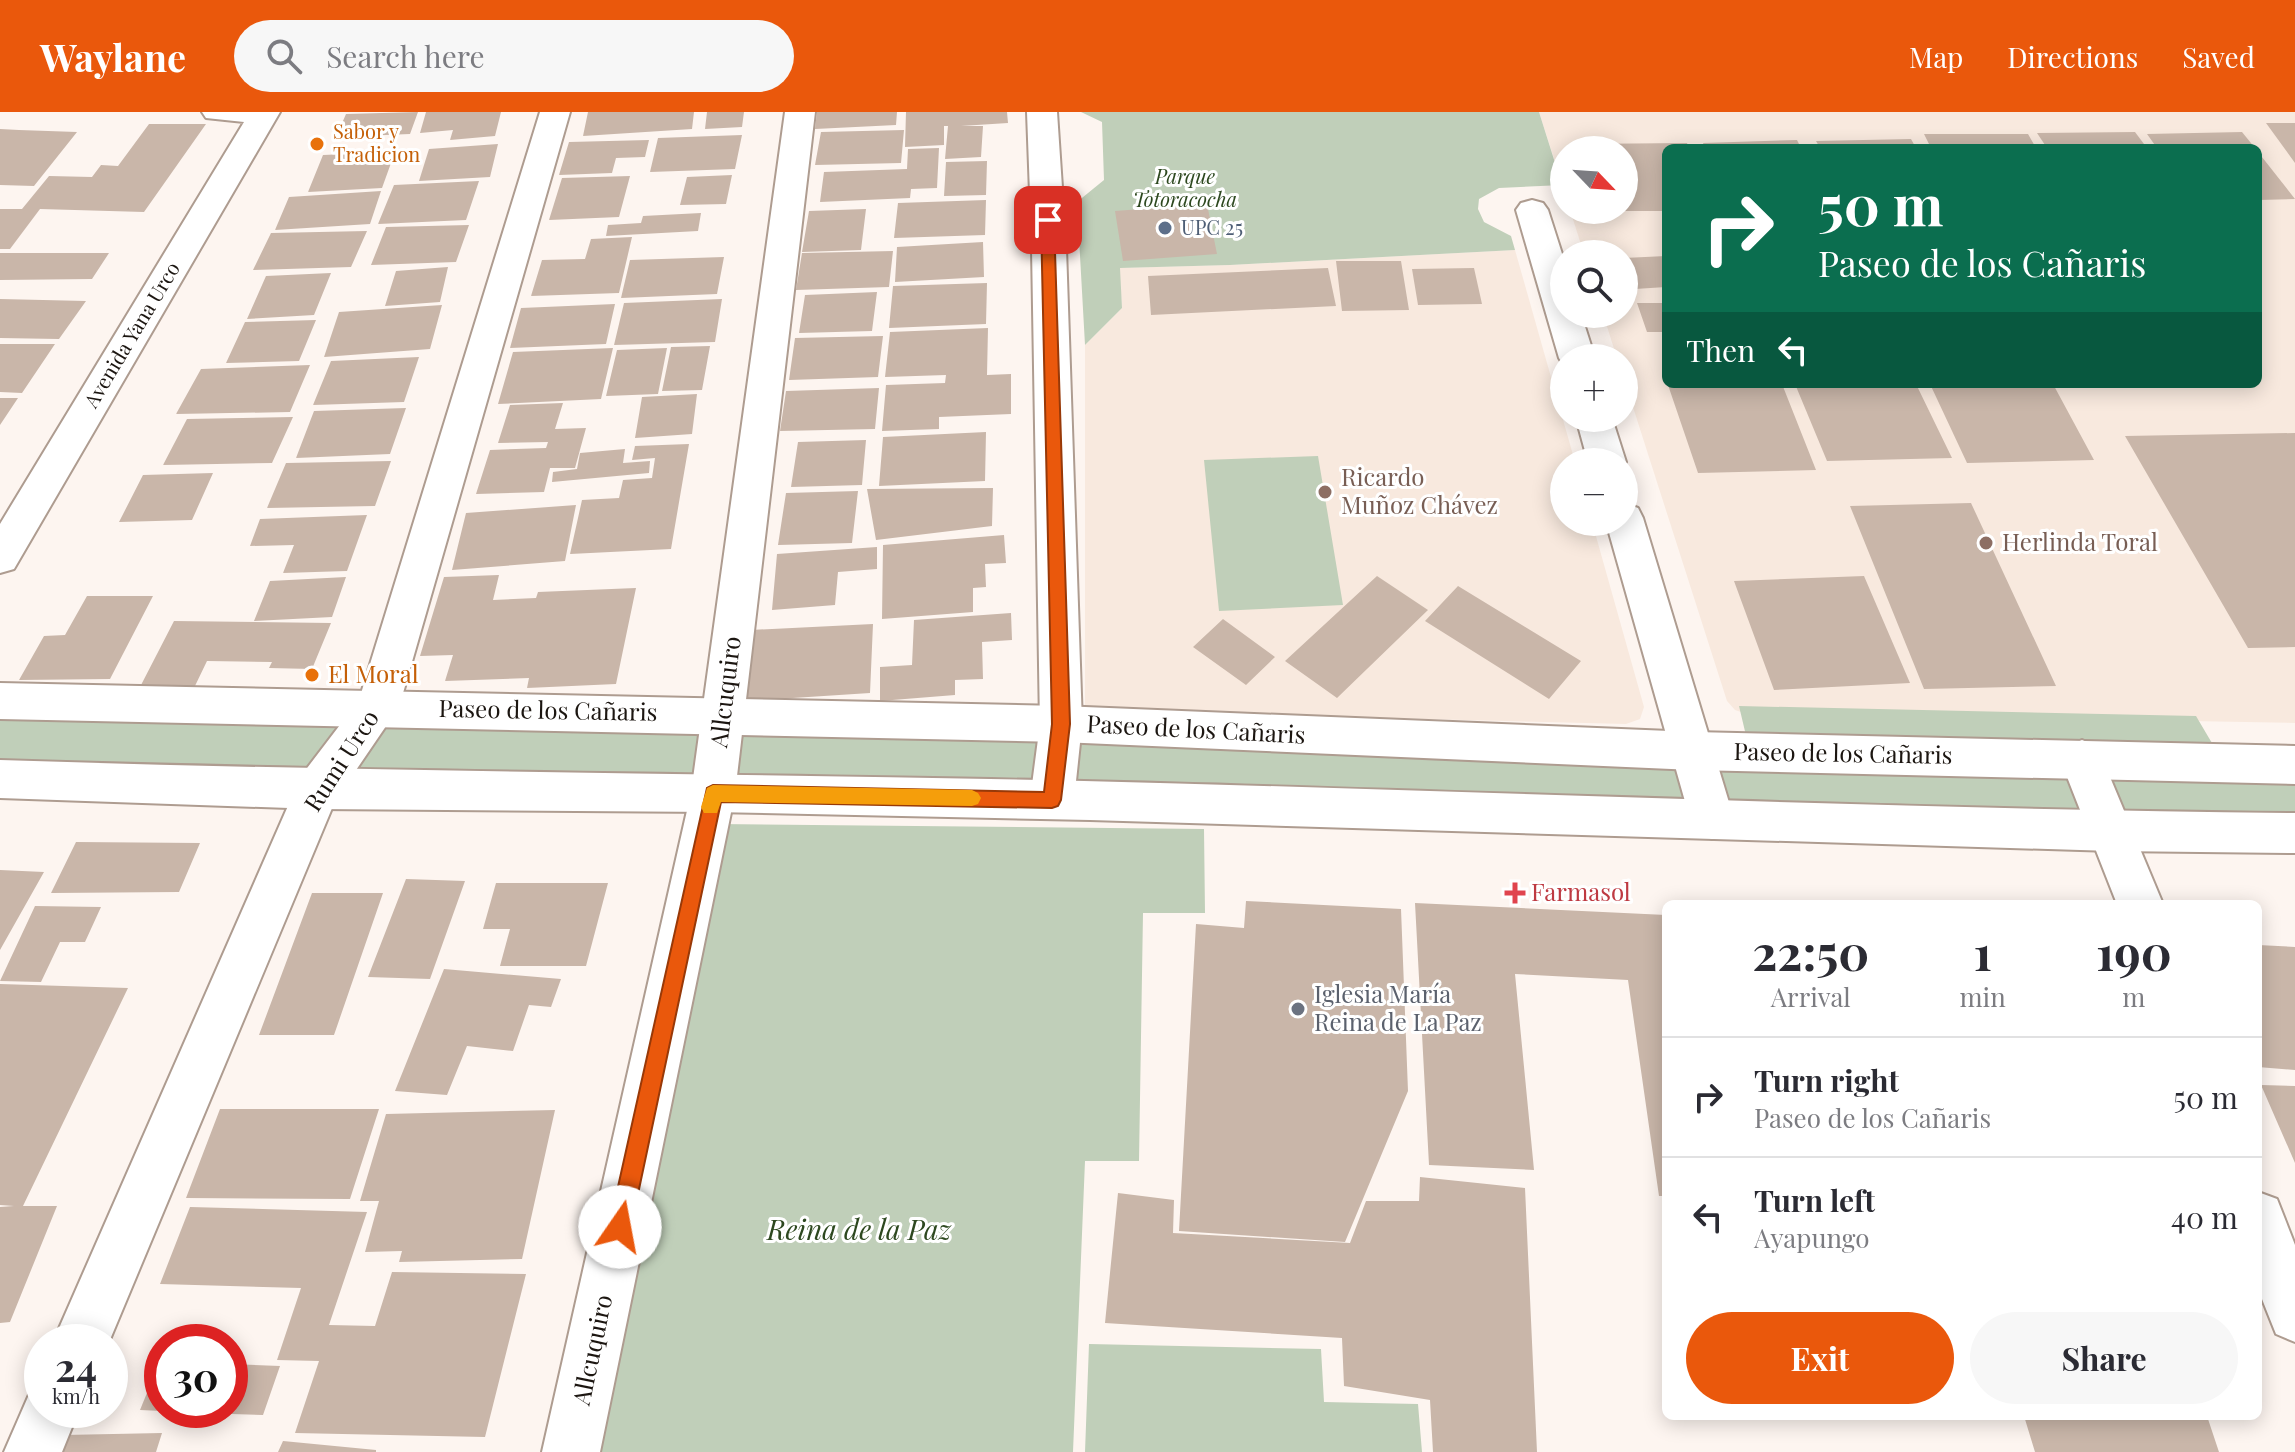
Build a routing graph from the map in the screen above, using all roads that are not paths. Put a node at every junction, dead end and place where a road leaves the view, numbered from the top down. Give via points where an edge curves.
1 (217, 112) edge
2 (555, 112) edge
3 (800, 112) edge
4 (1042, 112) edge
5 (264, 113) edge
6 (1532, 210) dead end
7 (1573, 344) edge
8 (1629, 536) edge
9 (0, 558) edge
10 (0, 701) edge
11 (378, 707) junction
12 (723, 715) junction
13 (1061, 724) junction
14 (1694, 751) junction
15 (2082, 759) junction
16 (2295, 765) edge
17 (0, 779) edge
18 (317, 790) junction
19 (713, 793) junction
20 (1052, 800) junction
21 (1712, 819) junction
22 (2112, 831) junction
23 (2295, 833) edge
24 (2138, 900) edge
25 (2262, 1228) edge
26 (2295, 1315) edge
27 (89, 1324) edge
28 (43, 1428) edge
29 (33, 1452) edge
30 (571, 1452) edge

1 - 5 street
2 - 11 street, Rumi Urco
3 - 12 street, Allcuquiro
4 - 13 street
5 - 9 street, Avenida Yana Urco
6 - 7 street
8 - 14 street
10 - 11 street, Paseo de los Cañaris
11 - 12 street, Paseo de los Cañaris
11 - 18 street, Rumi Urco
12 - 13 street, Paseo de los Cañaris
12 - 19 street, Allcuquiro
13 - 14 street, Paseo de los Cañaris
13 - 20 street
14 - 15 street, Paseo de los Cañaris
14 - 21 street
15 - 16 street, Paseo de los Cañaris
15 - 22 street
17 - 18 street
18 - 19 street
18 - 27 street, Rumi Urco
19 - 20 street
19 - 30 street, Allcuquiro
20 - 21 street
21 - 22 street
22 - 23 street
22 - 24 street
25 - 26 street
28 - 29 street

